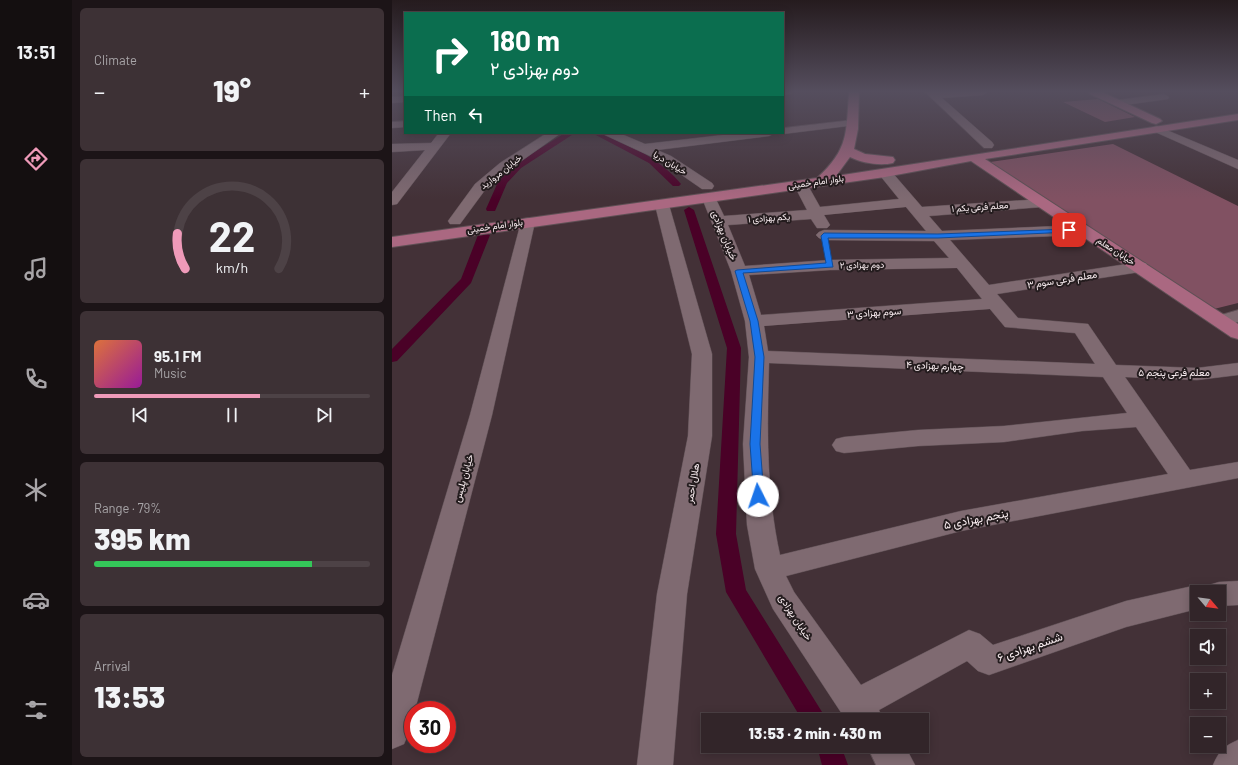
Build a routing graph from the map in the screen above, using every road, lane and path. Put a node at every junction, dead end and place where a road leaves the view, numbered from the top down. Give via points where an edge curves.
1 (811, 128) edge
2 (851, 128) edge
3 (969, 128) edge
4 (1134, 128) edge
5 (1141, 128) edge
6 (1162, 128) edge
7 (784, 131) edge
8 (444, 134) edge
9 (554, 134) edge
10 (611, 134) edge
11 (761, 134) edge
12 (988, 145) junction
13 (434, 146) junction
14 (392, 148) edge
15 (645, 148) junction
16 (847, 151) junction
17 (973, 157) junction
18 (864, 164) junction
19 (1238, 165) edge
20 (835, 168) junction
21 (883, 169) junction
22 (800, 181) junction
23 (822, 181) junction
24 (708, 192) junction
25 (392, 201) edge
26 (1042, 203) junction
27 (662, 205) junction
28 (914, 207) junction
29 (817, 213) junction
30 (455, 221) junction
31 (720, 221) junction
32 (528, 222) junction
33 (392, 229) edge
34 (1083, 230) junction
35 (824, 236) junction
36 (938, 236) junction
37 (392, 242) edge
38 (962, 264) junction
39 (830, 265) junction
40 (1140, 267) junction
41 (739, 271) junction
42 (990, 297) junction
43 (1230, 319) edge
44 (754, 321) junction
45 (1238, 333) edge
46 (760, 357) junction
47 (1238, 369) edge
48 (1110, 372) junction
49 (1143, 419) junction
50 (844, 445) dead end
51 (1238, 470) edge
52 (1185, 481) junction
53 (769, 569) junction
54 (1238, 593) edge
55 (1226, 594) edge
56 (1190, 599) edge
57 (861, 712) edge
58 (392, 732) edge
59 (889, 753) edge
60 (1238, 758) edge
61 (655, 765) edge
62 (897, 765) edge
63 (1231, 765) edge

1 - 7 street
2 - 16 main road
3 - 12 street
4 - 12 main road, بلوار امام خمینی
5 - 17 main road, بلوار امام خمینی
6 - 19 street
8 - 13 street
9 - 30 street, خیابان مروارید via 480,187
10 - 15 street, خیابان دریا
11 - 15 street
12 - 21 main road, بلوار امام خمینی
13 - 14 street
13 - 25 street
15 - 24 street, خیابان دریا via 668,159
16 - 20 main road
16 - 21 main road
17 - 21 main road, بلوار امام خمینی
17 - 26 main road, خیابان معلم
18 - 20 main road, بلوار امام خمینی
18 - 21 main road, بلوار امام خمینی
18 - 21 main road via 861,168 863,171
20 - 22 main road, بلوار امام خمینی
20 - 23 main road
21 - 23 main road, بلوار امام خمینی
21 - 28 street
22 - 23 main road, بلوار امام خمینی
22 - 24 main road, بلوار امام خمینی
22 - 29 street
24 - 27 main road, بلوار امام خمینی
24 - 30 main road, بلوار امام خمینی
24 - 31 street, خیابان بهزادی
26 - 28 street, معلم فرعی یکم ۱
26 - 34 main road, خیابان معلم
27 - 32 main road, بلوار امام خمینی
27 - 61 street, هلال احمر via 702,354 700,436 672,594
28 - 29 street, معلم فرعی یکم ۱
28 - 36 street
29 - 31 street, یکم بهزادی ۱
29 - 35 street
30 - 33 main road, بلوار امام خمینی
31 - 41 street, خیابان بهزادی
32 - 37 main road, بلوار امام خمینی
32 - 58 street, خیابان پلیس via 481,415
34 - 36 street
34 - 40 main road, خیابان معلم
35 - 36 street
35 - 39 street
36 - 38 street
38 - 39 street, دوم بهزادی ۲
38 - 42 street
39 - 41 street, دوم بهزادی ۲
40 - 42 street, معلم فرعی سوم ۳
40 - 43 main road, خیابان معلم
41 - 44 street, خیابان بهزادی
42 - 44 street, سوم بهزادی ۳
42 - 48 street via 1012,323 1081,328
43 - 45 main road, خیابان معلم
44 - 46 street, خیابان بهزادی
46 - 48 street, چهارم بهزادی ۴
46 - 53 street, خیابان بهزادی via 755,444 760,526
47 - 48 street, معلم فرعی پنجم ۵ via 1197,374
48 - 49 street
49 - 50 street via 1004,434
49 - 52 street
51 - 52 street, پنجم بهزادی ۵
52 - 53 street, پنجم بهزادی ۵ via 961,521
53 - 57 street, خیابان بهزادی via 783,600
54 - 55 street
56 - 57 street, ششم بهزادی ۶ via 1126,614 989,661 969,644
59 - 62 street
60 - 63 street

